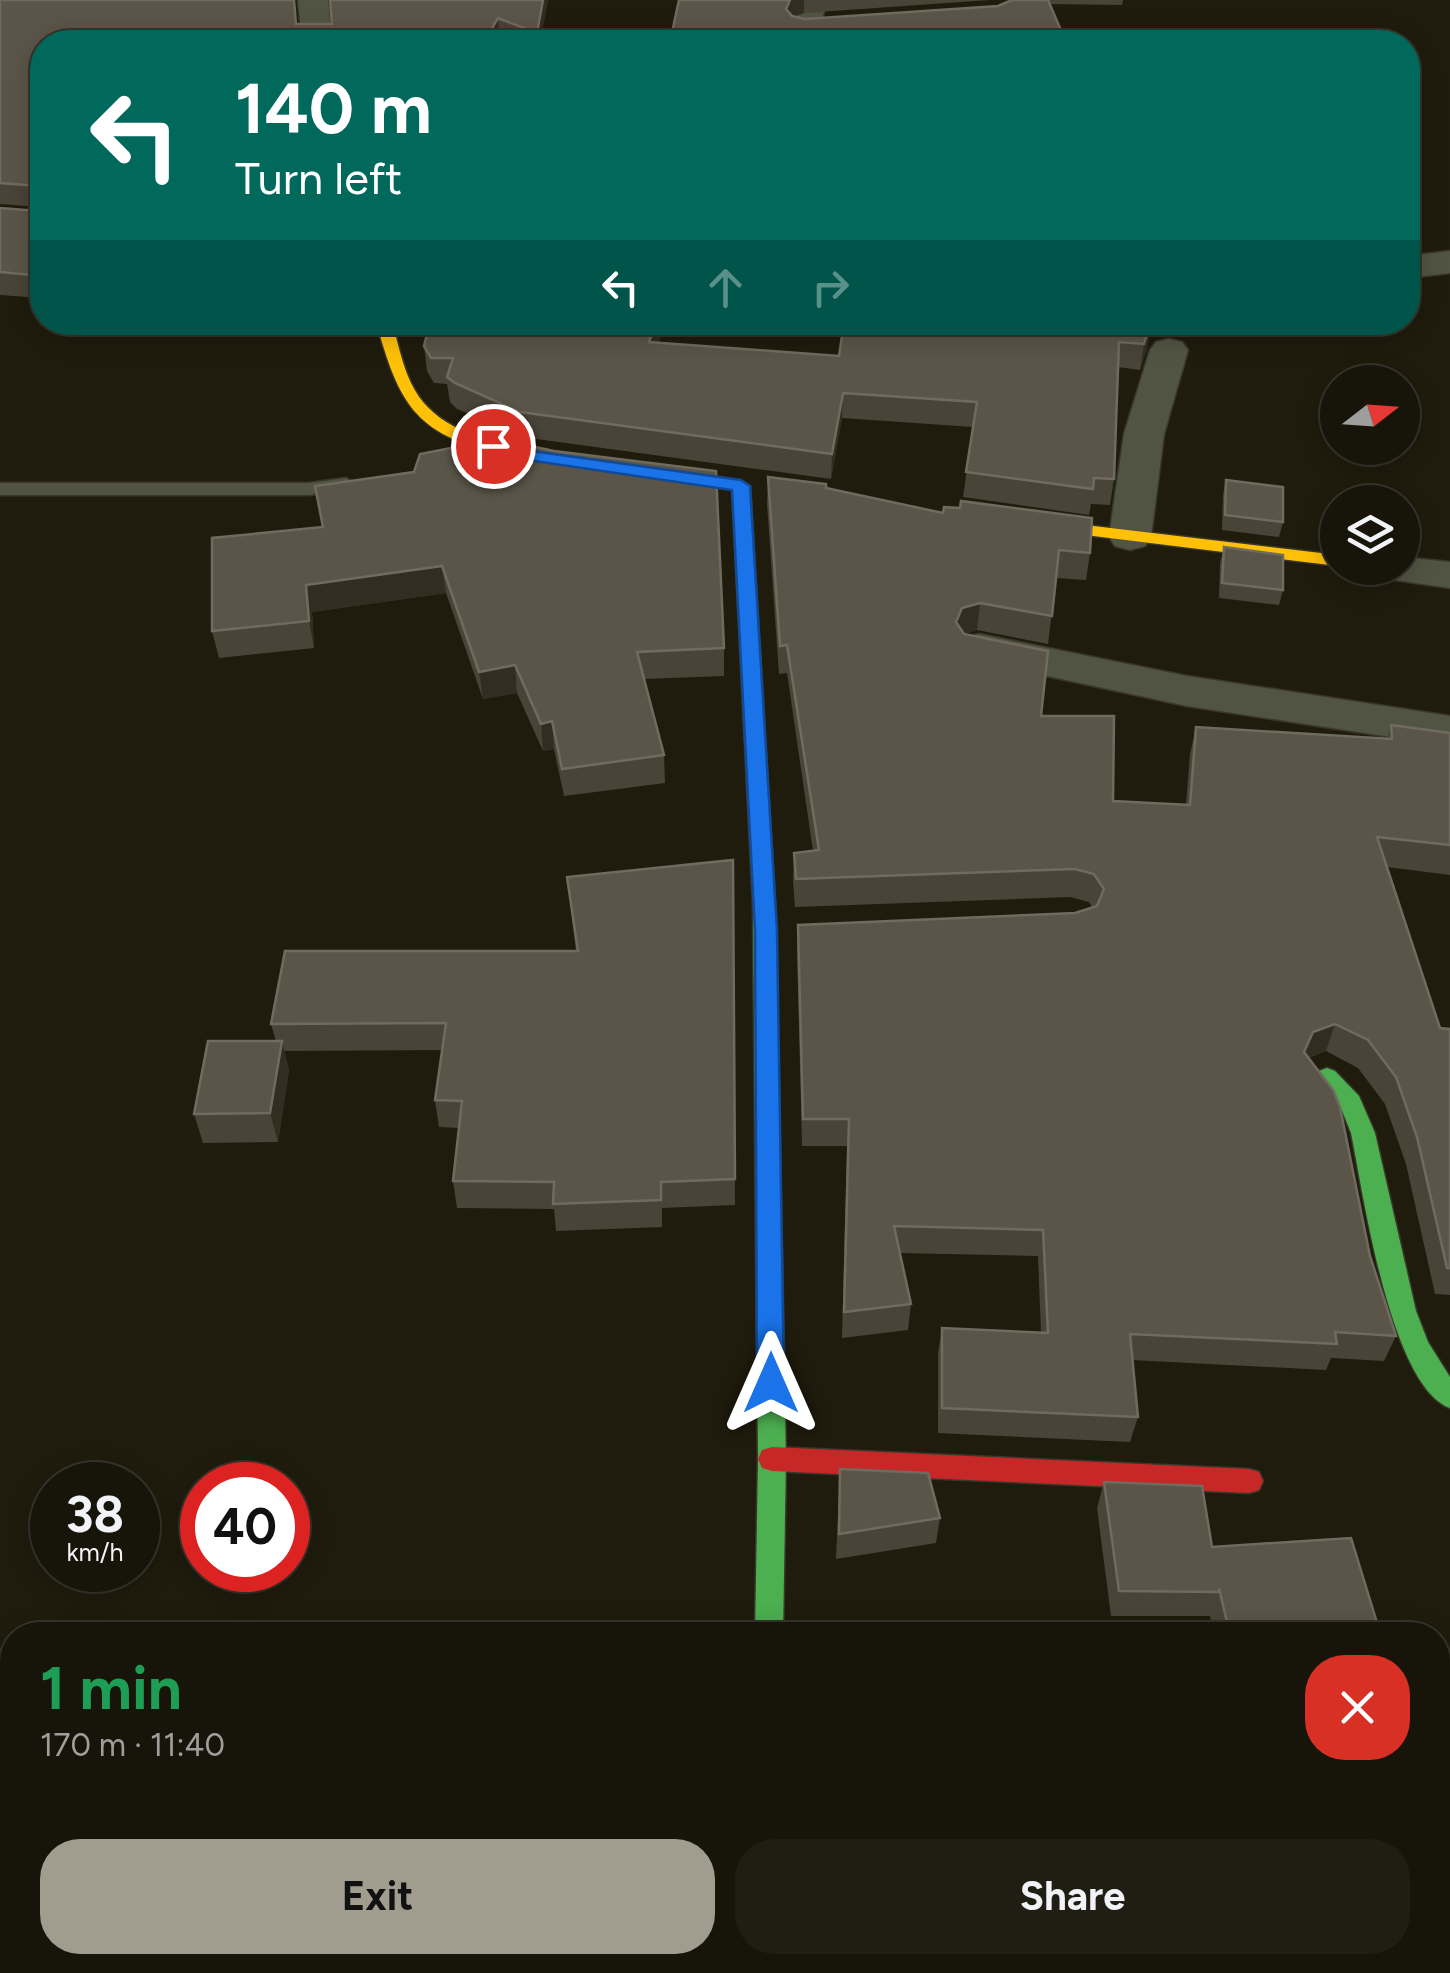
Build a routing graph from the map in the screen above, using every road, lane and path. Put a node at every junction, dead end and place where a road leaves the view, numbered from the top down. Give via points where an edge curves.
1 (313, 0) edge
2 (805, 23) edge
3 (840, 24) edge
4 (316, 30) edge
5 (1450, 262) edge
6 (1420, 266) edge
7 (389, 335) edge
8 (1169, 350) dead end
9 (514, 453) junction
10 (468, 461) edge
11 (570, 461) edge
12 (368, 481) edge
13 (741, 485) dead end
14 (0, 488) edge
15 (994, 519) edge
16 (1130, 537) junction
17 (1320, 560) edge
18 (1420, 572) edge
19 (1450, 575) edge
20 (978, 648) edge
21 (1450, 730) edge
22 (1327, 1077) edge
23 (1450, 1396) edge
24 (772, 1458) junction
25 (1248, 1482) dead end
26 (768, 1622) edge

1 - 4 street
2 - 3 street
5 - 6 street
7 - 9 street via 415,404 434,422
8 - 16 street via 1144,434
9 - 10 lane
9 - 11 street
12 - 14 lane via 309,489
13 - 24 street via 785,930
15 - 16 street
16 - 17 street
18 - 19 street
20 - 21 street via 1187,691
22 - 23 street via 1351,1103 1364,1133 1417,1354 1433,1383
24 - 25 street
24 - 26 street

